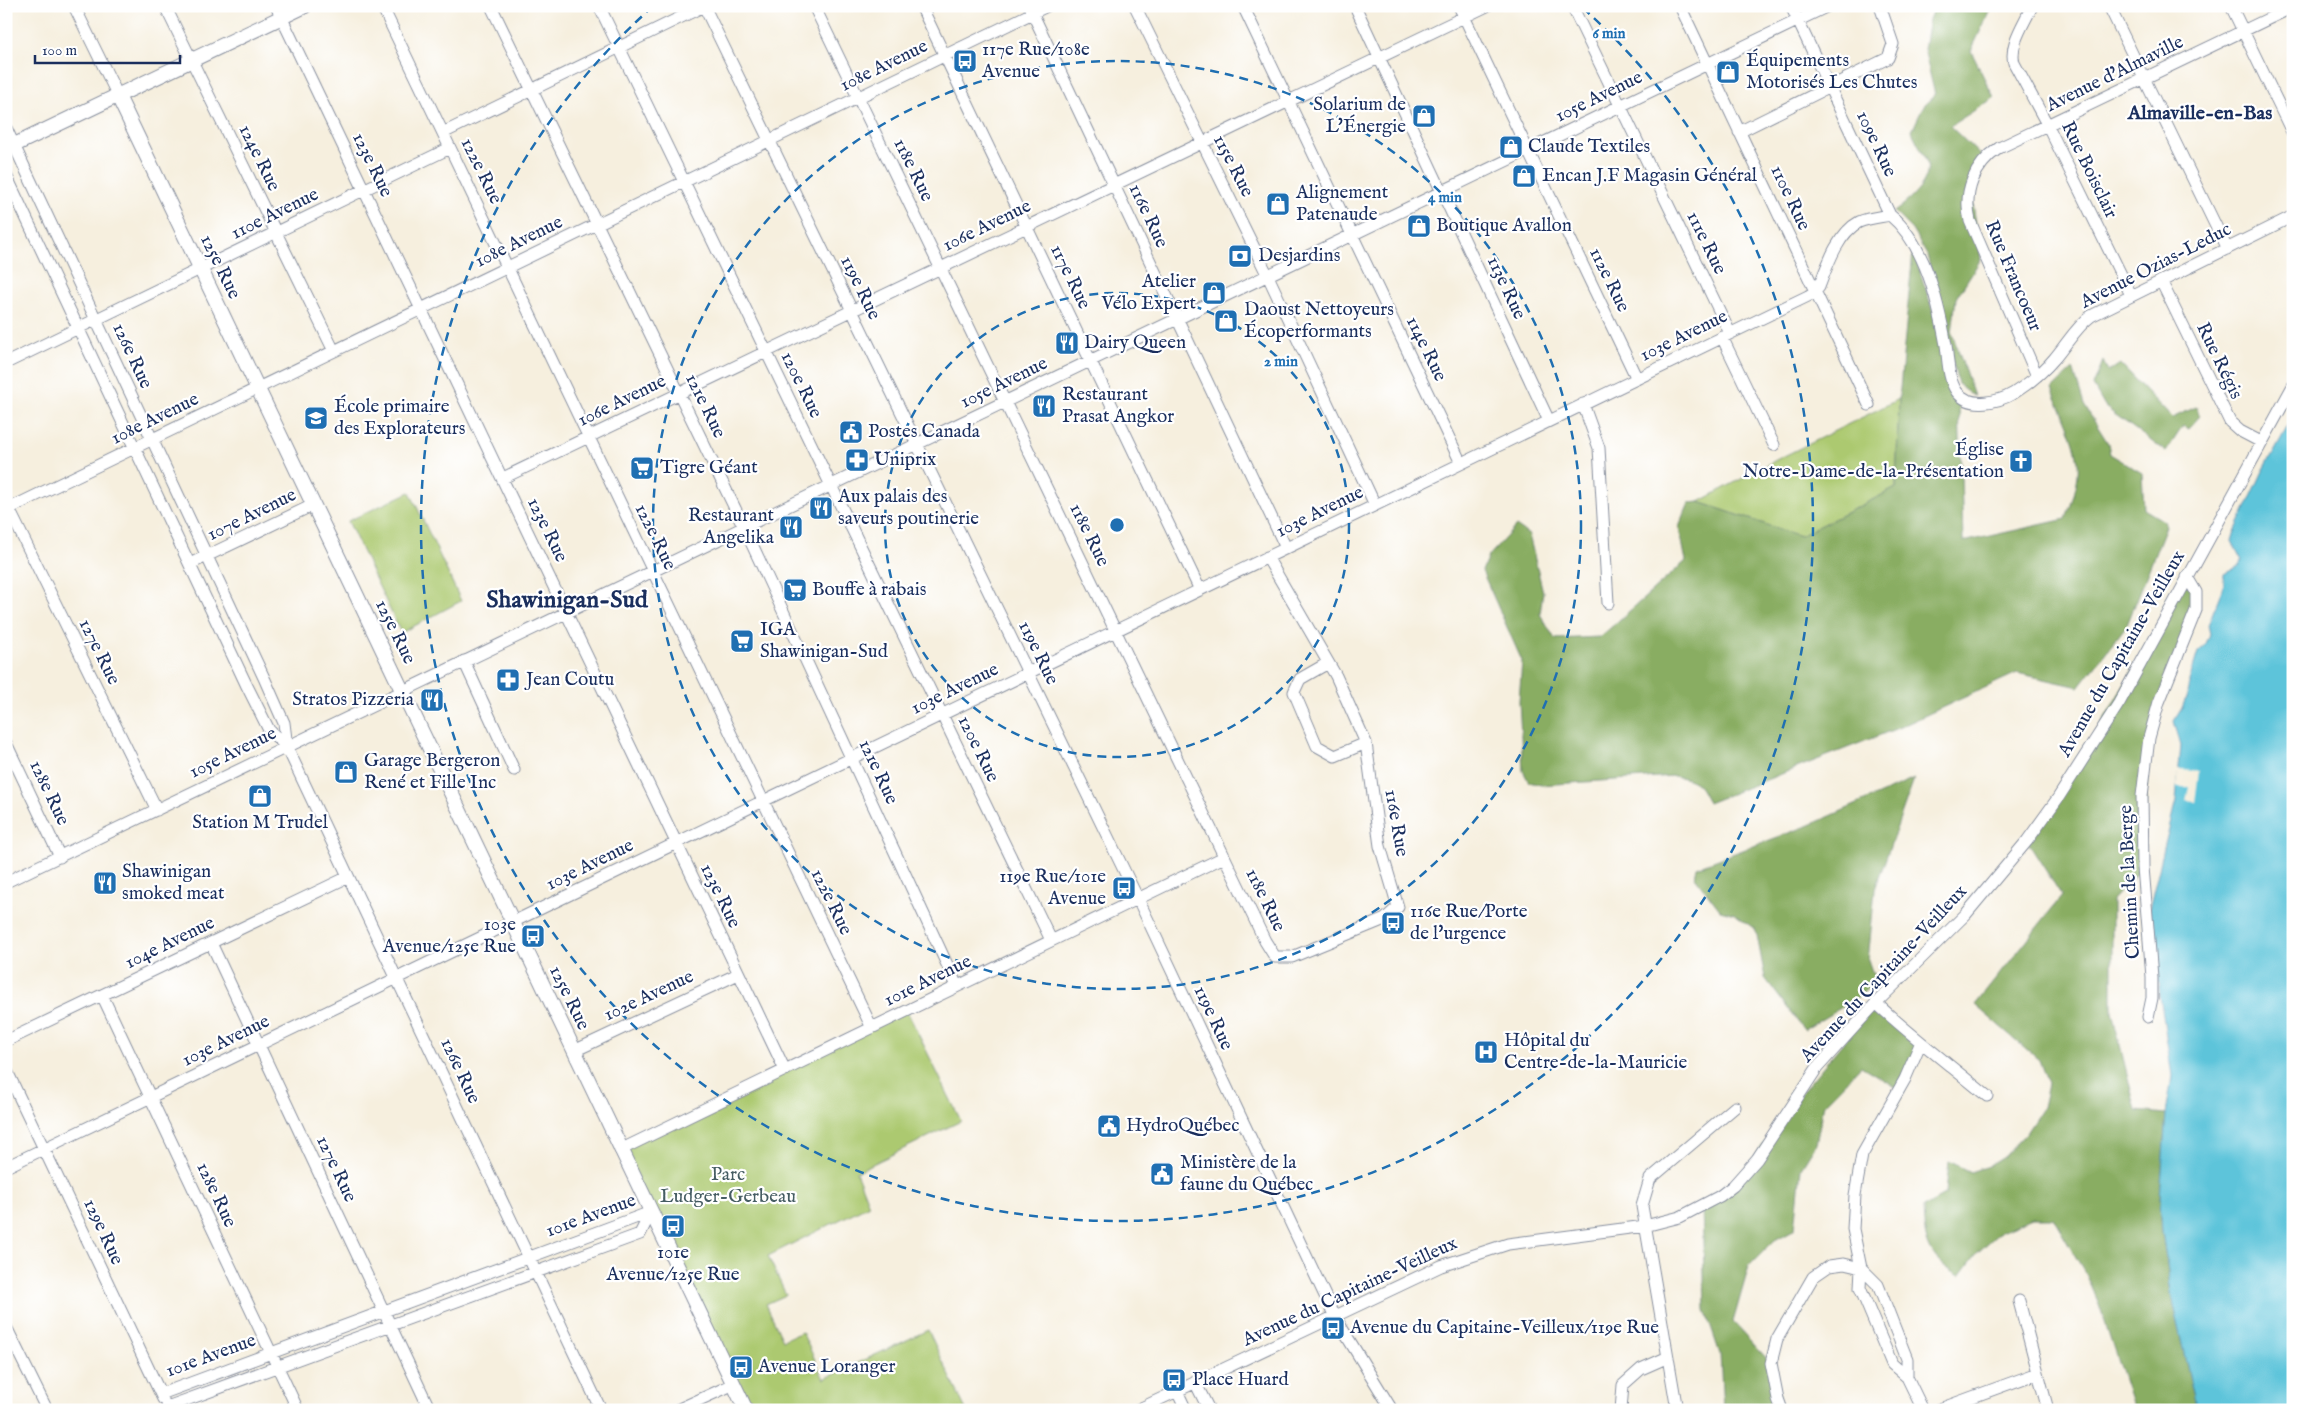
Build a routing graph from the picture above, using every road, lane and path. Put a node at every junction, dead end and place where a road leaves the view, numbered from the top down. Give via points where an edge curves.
1 (74, 6) edge
2 (165, 6) edge
3 (305, 6) edge
4 (382, 6) edge
5 (491, 6) edge
6 (599, 6) edge
7 (704, 6) edge
8 (814, 6) edge
9 (921, 6) edge
10 (1047, 6) edge
11 (1135, 6) edge
12 (1243, 6) edge
13 (1355, 6) edge
14 (1459, 6) edge
15 (1487, 6) edge
16 (1572, 6) edge
17 (1680, 6) edge
18 (1792, 6) edge
19 (1828, 6) edge
20 (1880, 6) edge
21 (2032, 6) edge
22 (2109, 6) edge
23 (2231, 6) edge
24 (2293, 8) edge
25 (1031, 10) edge
26 (279, 12) edge
27 (1464, 17) junction
28 (1798, 20) junction
29 (2243, 32) junction
30 (619, 48) junction
31 (945, 56) junction
32 (1379, 58) junction
33 (192, 61) junction
34 (1707, 64) junction
35 (2144, 79) junction
36 (1830, 88) junction
37 (532, 90) junction
38 (118, 96) junction
39 (858, 98) junction
40 (1288, 102) junction
41 (1621, 106) junction
42 (2048, 126) junction
43 (6, 128) edge
44 (1739, 132) junction
45 (443, 133) junction
46 (2293, 134) edge
47 (769, 141) junction
48 (1202, 143) junction
49 (10, 147) edge
50 (450, 148) junction
51 (1528, 151) junction
52 (6, 175) edge
53 (684, 182) junction
54 (1114, 185) junction
55 (1969, 188) joint
56 (364, 190) junction
57 (1442, 192) junction
58 (1890, 215) junction
59 (2293, 216) edge
60 (597, 224) junction
61 (1026, 227) junction
62 (276, 232) junction
63 (1352, 235) junction
64 (2227, 249) junction
65 (507, 268) junction
66 (941, 268) junction
67 (200, 269) junction
68 (1268, 276) junction
69 (2161, 281) junction
70 (1815, 292) junction
71 (2131, 295) junction
72 (422, 309) junction
73 (852, 310) junction
74 (1177, 319) junction
75 (96, 320) junction
76 (78, 328) junction
77 (1726, 335) junction
78 (334, 351) junction
79 (766, 352) junction
80 (1090, 361) junction
81 (6, 362) edge
82 (2037, 376) junction
83 (1637, 378) junction
84 (2293, 386) edge
85 (257, 388) junction
86 (680, 393) junction
87 (1005, 402) junction
88 (1583, 404) junction
89 (1868, 405) dead end
90 (1549, 421) junction
91 (588, 437) junction
92 (152, 439) junction
93 (2261, 442) junction
94 (917, 444) junction
95 (1774, 445) dead end
96 (135, 448) junction
97 (1461, 463) junction
98 (503, 478) junction
99 (831, 485) junction
100 (313, 505) junction
101 (1375, 505) junction
102 (7, 509) edge
103 (744, 526) junction
104 (1286, 548) junction
105 (207, 556) junction
106 (1266, 558) junction
107 (190, 564) junction
108 (652, 571) junction
109 (2187, 577) junction
110 (1200, 590) junction
111 (1608, 603) dead end
112 (567, 612) junction
113 (1115, 631) junction
114 (464, 661) junction
115 (1328, 662) junction
116 (1028, 673) junction
117 (265, 680) junction
118 (248, 688) junction
119 (402, 691) junction
120 (942, 714) junction
121 (6, 743) edge
122 (1366, 743) junction
123 (287, 747) junction
124 (852, 758) junction
125 (514, 770) dead end
126 (763, 801) junction
127 (157, 810) junction
128 (675, 843) junction
129 (60, 857) junction
130 (1224, 857) junction
131 (348, 877) junction
132 (6, 882) edge
133 (1138, 899) junction
134 (1398, 907) joint
135 (512, 922) junction
136 (1051, 940) junction
137 (211, 943) junction
138 (738, 974) junction
139 (396, 978) junction
140 (958, 986) junction
141 (102, 995) junction
142 (1876, 1003) junction
143 (2148, 1017) dead end
144 (872, 1028) junction
145 (6, 1041) edge
146 (1920, 1042) junction
147 (259, 1045) junction
148 (574, 1051) junction
149 (6, 1069) edge
150 (785, 1070) junction
151 (1987, 1096) dead end
152 (150, 1097) junction
153 (1735, 1107) dead end
154 (44, 1148) junction
155 (620, 1150) junction
156 (6, 1167) edge
157 (651, 1212) junction
158 (1644, 1226) junction
159 (528, 1258) junction
160 (1861, 1268) junction
161 (536, 1273) junction
162 (2019, 1302) dead end
163 (384, 1311) junction
164 (1335, 1317) junction
165 (390, 1325) junction
166 (6, 1327) edge
167 (271, 1353) junction
168 (1666, 1358) junction
169 (278, 1366) junction
170 (2038, 1373) junction
171 (1907, 1377) junction
172 (1196, 1382) junction
173 (734, 1384) junction
174 (1177, 1391) junction
175 (161, 1394) junction
176 (168, 1408) edge
177 (47, 1410) edge
178 (298, 1410) edge
179 (430, 1410) edge
180 (601, 1410) edge
181 (677, 1410) edge
182 (746, 1410) edge
183 (1137, 1410) edge
184 (1186, 1410) edge
185 (1208, 1410) edge
186 (1392, 1410) edge
187 (1621, 1410) edge
188 (1676, 1410) edge
189 (1782, 1410) edge
190 (1923, 1410) edge
191 (1937, 1410) edge
192 (2048, 1410) edge

1 - 38 street, 125e Rue
2 - 33 street, 124e Rue
3 - 26 main road
4 - 45 street, 122e Rue
5 - 37 street, 121e Rue
6 - 30 street, 120e Rue
7 - 30 street
7 - 47 street, 119e Rue
8 - 39 street, 118e Rue
9 - 31 street, 117e Rue
10 - 25 street, 108e Avenue
11 - 48 street, 115e Rue
12 - 40 street, 114e Rue
13 - 32 street, 113e Rue
14 - 27 street, 112e Rue
15 - 27 street, 106e Avenue
16 - 41 street, 111e Rue
17 - 34 street, 110e Rue
18 - 28 street, 109e Rue
19 - 28 street, 105e Avenue
20 - 36 street via 1893,44 1888,58
21 - 42 street, Rue Boisclair via 2012,55
22 - 35 street
23 - 29 street
24 - 29 street, Avenue d'Almaville
25 - 31 street, 108e Avenue
25 - 54 street, 116e Rue
26 - 33 main road
26 - 56 street, 123e Rue
27 - 32 street, 106e Avenue
27 - 51 street, 112e Rue
28 - 34 street, 105e Avenue
28 - 36 street, 109e Rue
29 - 35 street, Avenue d'Almaville
29 - 46 street
30 - 37 street
30 - 53 street, 120e Rue
31 - 39 street, 108e Avenue
31 - 61 street, 117e Rue
32 - 40 street, 106e Avenue
32 - 57 street, 113e Rue
33 - 38 main road
33 - 62 street, 124e Rue
34 - 41 street, 105e Avenue
34 - 44 street, 110e Rue
35 - 42 street, Avenue d'Almaville
35 - 64 street
36 - 44 street
36 - 58 street, 109e Rue
37 - 45 street
37 - 60 street, 121e Rue
38 - 49 main road
38 - 67 main road, 125e Rue
39 - 47 street, 108e Avenue
39 - 66 street, 118e Rue
40 - 48 street, 106e Avenue
40 - 63 street, 114e Rue
41 - 51 street, 105e Avenue
41 - 77 street, 111e Rue
42 - 55 street, Avenue d'Almaville via 1988,156
42 - 71 street, Rue Boisclair
43 - 49 street, 126e Rue
44 - 70 street, 110e Rue
45 - 50 street, 122e Rue
47 - 53 street, 108e Avenue
47 - 73 street, 119e Rue
48 - 54 street, 106e Avenue
48 - 68 street, 115e Rue
49 - 75 street, 126e Rue
50 - 56 street, 110e Avenue
50 - 65 street, 122e Rue
51 - 57 street, 105e Avenue
51 - 83 street, 112e Rue
52 - 76 street, 126e Rue
53 - 60 street, 108e Avenue
53 - 79 street, 120e Rue
54 - 61 street, 106e Avenue
54 - 74 street, 116e Rue
55 - 82 street, Rue Francoeur via 1967,206 1973,232
56 - 62 street, 110e Avenue
56 - 72 street, 123e Rue
57 - 63 street, 105e Avenue
57 - 90 street, 113e Rue
58 - 70 street via 1861,221 1852,227 1844,236
58 - 82 street, Avenue Ozias-Leduc via 1908,233 1924,264 1958,393 1976,402 1989,402 2014,393
59 - 64 street, Avenue Ozias-Leduc
60 - 65 street, 108e Avenue
60 - 86 street, 121e Rue
61 - 66 street, 106e Avenue
61 - 80 street, 117e Rue
62 - 67 street, 110e Avenue
62 - 78 street, 124e Rue
63 - 68 street, 105e Avenue
63 - 97 street, 114e Rue
64 - 69 street, Avenue Ozias-Leduc
65 - 72 street, 108e Avenue
65 - 91 street, 122e Rue
66 - 73 street, 106e Avenue
66 - 87 street, 118e Rue
67 - 75 street, 110e Avenue
67 - 85 main road, 125e Rue
68 - 74 street, 105e Avenue
68 - 101 street, 115e Rue
69 - 71 street, Avenue Ozias-Leduc
69 - 93 street, Rue Régis via 2230,422
70 - 77 street, 103e Avenue
70 - 89 street, 110e Rue
71 - 82 street, Avenue Ozias-Leduc via 2081,323 2053,361
72 - 78 street, 108e Avenue
72 - 98 street, 123e Rue
73 - 79 street, 106e Avenue
73 - 94 street, 119e Rue
74 - 80 street, 105e Avenue
74 - 104 street, 116e Rue
75 - 76 street, 110e Avenue
75 - 92 street, 126e Rue
76 - 81 street, 110e Avenue
76 - 96 street, 126e Rue
77 - 83 street, 103e Avenue
77 - 95 street, 111e Rue
78 - 85 street, 108e Avenue
79 - 86 street, 106e Avenue
79 - 99 street, 120e Rue
80 - 87 street, 105e Avenue
80 - 110 street, 117e Rue
83 - 88 street, 103e Avenue
84 - 93 street, Avenue du Capitaine-Veilleux
85 - 92 street, 108e Avenue
85 - 100 main road, 125e Rue
86 - 91 street, 106e Avenue
86 - 103 street, 121e Rue
87 - 94 street, 105e Avenue
87 - 113 street, 118e Rue
88 - 90 street, 103e Avenue
88 - 111 street via 1598,448
90 - 97 street, 103e Avenue
91 - 98 street, 106e Avenue
91 - 108 street, 122e Rue
92 - 96 street, 108e Avenue
92 - 105 street, 126e Rue
93 - 109 street, Avenue du Capitaine-Veilleux
94 - 99 street, 105e Avenue
94 - 116 street, 119e Rue
96 - 102 street, 108e Avenue
96 - 107 street, 126e Rue
97 - 101 street, 103e Avenue
98 - 112 street, 123e Rue
99 - 103 street, 105e Avenue
99 - 120 street, 120e Rue
100 - 105 street, 107e Avenue
100 - 119 main road, 125e Rue
101 - 104 street, 103e Avenue
102 - 127 street, 127e Rue
103 - 108 street, 105e Avenue
103 - 124 street, 121e Rue
104 - 106 street, 103e Avenue
105 - 107 street, 107e Avenue
105 - 117 street, 126e Rue
106 - 110 street, 103e Avenue
106 - 115 street, 116e Rue
107 - 118 street, 126e Rue
108 - 112 street, 105e Avenue
108 - 126 street, 122e Rue
109 - 142 street, Avenue du Capitaine-Veilleux via 2118,703 2027,841 1966,914
109 - 143 street, Chemin de la Berge via 2196,592 2196,610 2159,702 2142,796 2143,868 2152,977
110 - 113 street, 103e Avenue
112 - 114 street, 105e Avenue
112 - 128 street, 123e Rue
113 - 116 street, 103e Avenue
113 - 130 street, 118e Rue
114 - 119 street, 105e Avenue
114 - 125 street
115 - 122 street, 116e Rue
115 - 122 street via 1300,678 1294,692 1317,746 1335,756
116 - 120 street, 103e Avenue
116 - 133 street, 119e Rue
117 - 118 street
117 - 123 street, 126e Rue via 284,723
118 - 123 street, 126e Rue via 269,730
119 - 123 street, 105e Avenue
119 - 135 main road, 125e Rue
120 - 124 street, 103e Avenue
120 - 136 street, 120e Rue
121 - 129 street, 128e Rue
122 - 134 street, 116e Rue via 1380,846
123 - 127 street, 105e Avenue
123 - 131 street, 126e Rue
124 - 126 street, 103e Avenue
124 - 140 street, 121e Rue
126 - 128 street, 103e Avenue
126 - 144 street, 122e Rue
127 - 129 street, 105e Avenue
128 - 135 street, 103e Avenue
128 - 138 street, 123e Rue
129 - 132 street, 105e Avenue
130 - 133 street, 101e Avenue
130 - 134 street, 118e Rue via 1275,957 1292,957 1386,919
131 - 137 street, 104e Avenue
131 - 139 street, 126e Rue
133 - 136 street, 101e Avenue
133 - 164 street, 119e Rue
135 - 139 street, 103e Avenue
135 - 148 main road, 125e Rue
136 - 140 street, 101e Avenue
137 - 141 street, 104e Avenue
137 - 147 street, 127e Rue
138 - 148 street, 102e Avenue
138 - 150 street, 123e Rue
139 - 147 street, 103e Avenue
139 - 159 street, 126e Rue
140 - 144 street, 101e Avenue
141 - 145 street, 104e Avenue
141 - 152 street, 128e Rue
142 - 146 street
142 - 158 street, Avenue du Capitaine-Veilleux via 1817,1068 1746,1174 1720,1196 1690,1213
144 - 150 street, 101e Avenue
146 - 151 street
146 - 160 street via 1905,1079 1862,1154 1853,1229
147 - 152 street, 103e Avenue
147 - 163 street, 127e Rue
148 - 155 main road, 125e Rue
149 - 154 street, 129e Rue
150 - 155 street, 101e Avenue
152 - 154 street, 103e Avenue
152 - 167 street, 128e Rue
153 - 158 street via 1650,1178 1642,1206
154 - 156 street, 103e Avenue
154 - 175 street, 129e Rue
155 - 157 main road, 125e Rue
157 - 159 street, 101e Avenue
157 - 161 street, 101e Avenue via 640,1234
157 - 173 main road, 125e Rue
158 - 164 street, Avenue du Capitaine-Veilleux via 1508,1244 1441,1266
158 - 168 street
159 - 161 street, 126e Rue
159 - 163 street, 101e Avenue
160 - 171 street via 1878,1285 1907,1359
160 - 171 street via 1860,1288 1892,1364
160 - 189 street via 1844,1264 1829,1266 1813,1276 1777,1339 1772,1363
161 - 165 street, 101e Avenue
161 - 180 street, 126e Rue
162 - 170 street
163 - 165 street, 127e Rue
163 - 167 street, 101e Avenue
164 - 172 street, Avenue du Capitaine-Veilleux
164 - 186 street, 119e Rue
165 - 169 street, 101e Avenue
165 - 179 street, 127e Rue
166 - 177 street
167 - 169 street, 128e Rue
167 - 175 street, 101e Avenue
168 - 187 street via 1641,1369 1624,1386
168 - 188 street
169 - 176 street, 101e Avenue
169 - 178 street, 128e Rue
170 - 191 street
170 - 192 street
171 - 190 street
172 - 174 street, Avenue du Capitaine-Veilleux
172 - 185 street
173 - 181 street
173 - 182 main road, 125e Rue
174 - 183 street, Avenue du Capitaine-Veilleux
174 - 184 street
175 - 176 street, 129e Rue

